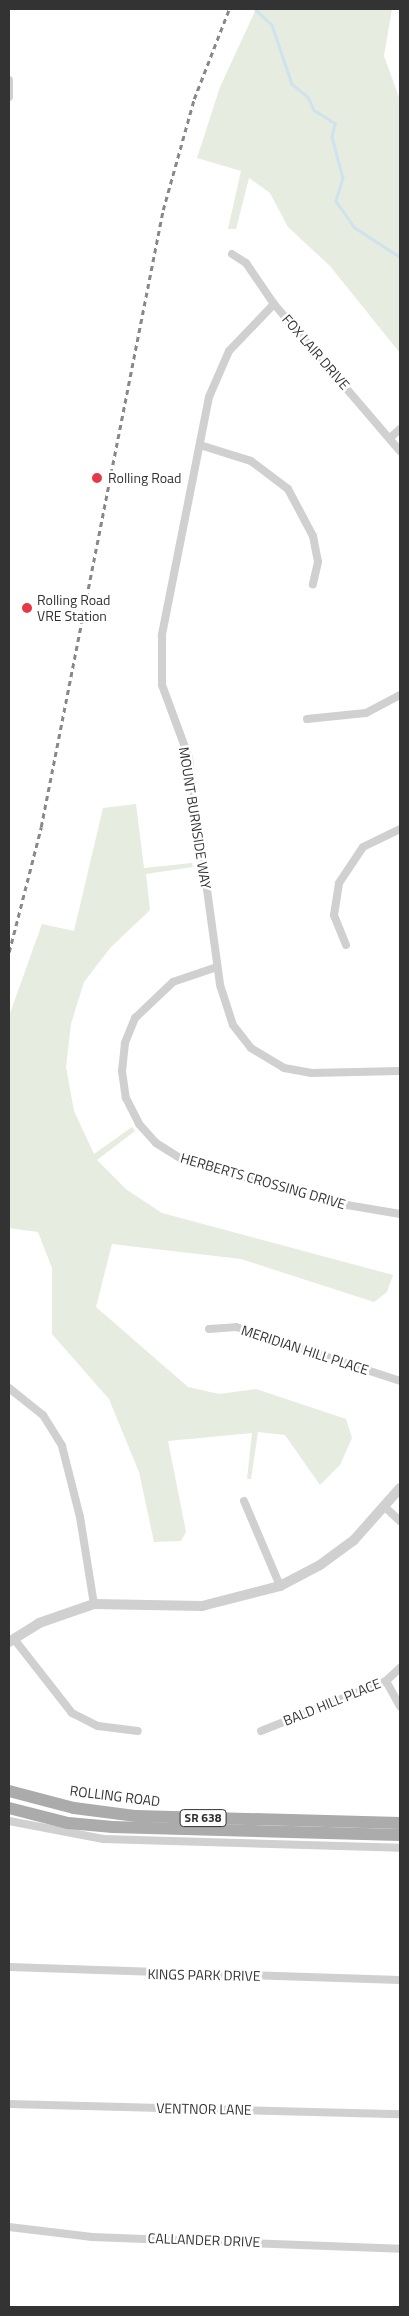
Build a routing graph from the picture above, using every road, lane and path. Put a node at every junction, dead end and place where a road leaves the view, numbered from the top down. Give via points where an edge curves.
1 (10, 80) edge
2 (9, 97) edge
3 (232, 254) dead end
4 (274, 304) junction
5 (400, 429) edge
6 (390, 438) junction
7 (200, 445) junction
8 (400, 451) edge
9 (313, 584) dead end
10 (400, 695) edge
11 (307, 719) dead end
12 (400, 828) edge
13 (346, 945) dead end
14 (217, 967) junction
15 (400, 1071) edge
16 (400, 1214) edge
17 (209, 1329) dead end
18 (400, 1381) edge
19 (9, 1388) edge
20 (400, 1488) edge
21 (244, 1501) dead end
22 (386, 1508) junction
23 (400, 1521) edge
24 (280, 1586) junction
25 (94, 1604) junction
26 (11, 1641) edge
27 (400, 1668) edge
28 (386, 1681) junction
29 (400, 1706) edge
30 (138, 1731) dead end
31 (261, 1731) dead end
32 (9, 1791) edge
33 (9, 1808) edge
34 (9, 1821) edge
35 (400, 1823) edge
36 (400, 1835) edge
37 (400, 1848) edge
38 (9, 1967) edge
39 (400, 1980) edge
40 (9, 2104) edge
41 (400, 2114) edge
42 (9, 2227) edge
43 (400, 2249) edge

1 - 2 street
3 - 4 street, FOX LAIR DRIVE via 246,263
4 - 6 street, FOX LAIR DRIVE
4 - 7 street, MOUNT BURNSIDE WAY via 240,337 220,367
5 - 6 street
6 - 8 street, FOX LAIR DRIVE
7 - 9 street via 251,460 288,489 313,536 318,562
7 - 14 street, MOUNT BURNSIDE WAY via 160,658 164,694 189,758
10 - 11 street via 366,713
12 - 13 street via 363,847 339,883 334,916
14 - 15 street, MOUNT BURNSIDE WAY via 223,1002 233,1025 269,1061 311,1073
14 - 16 street, HERBERTS CROSSING DRIVE via 173,982 150,998 136,1018 125,1043 122,1071 126,1098 139,1124 156,1143 185,1161 347,1205
17 - 18 street, MERIDIAN HILL PLACE via 236,1327
19 - 25 street via 43,1415 62,1446 80,1517
20 - 22 street
21 - 24 street
22 - 23 street
22 - 24 street via 335,1555
24 - 25 street via 202,1606
25 - 26 street via 49,1618
26 - 30 street via 72,1713 98,1726
27 - 28 street, BALD HILL PLACE
28 - 29 street
28 - 31 street, BALD HILL PLACE
32 - 35 main road, ROLLING ROAD / SR 638 via 74,1808 130,1816
33 - 36 main road, ROLLING ROAD / SR 638 via 68,1823 113,1828
34 - 37 street via 103,1839
38 - 39 street, KINGS PARK DRIVE
40 - 41 street, VENTNOR LANE
42 - 43 street, CALLANDER DRIVE via 92,2238

